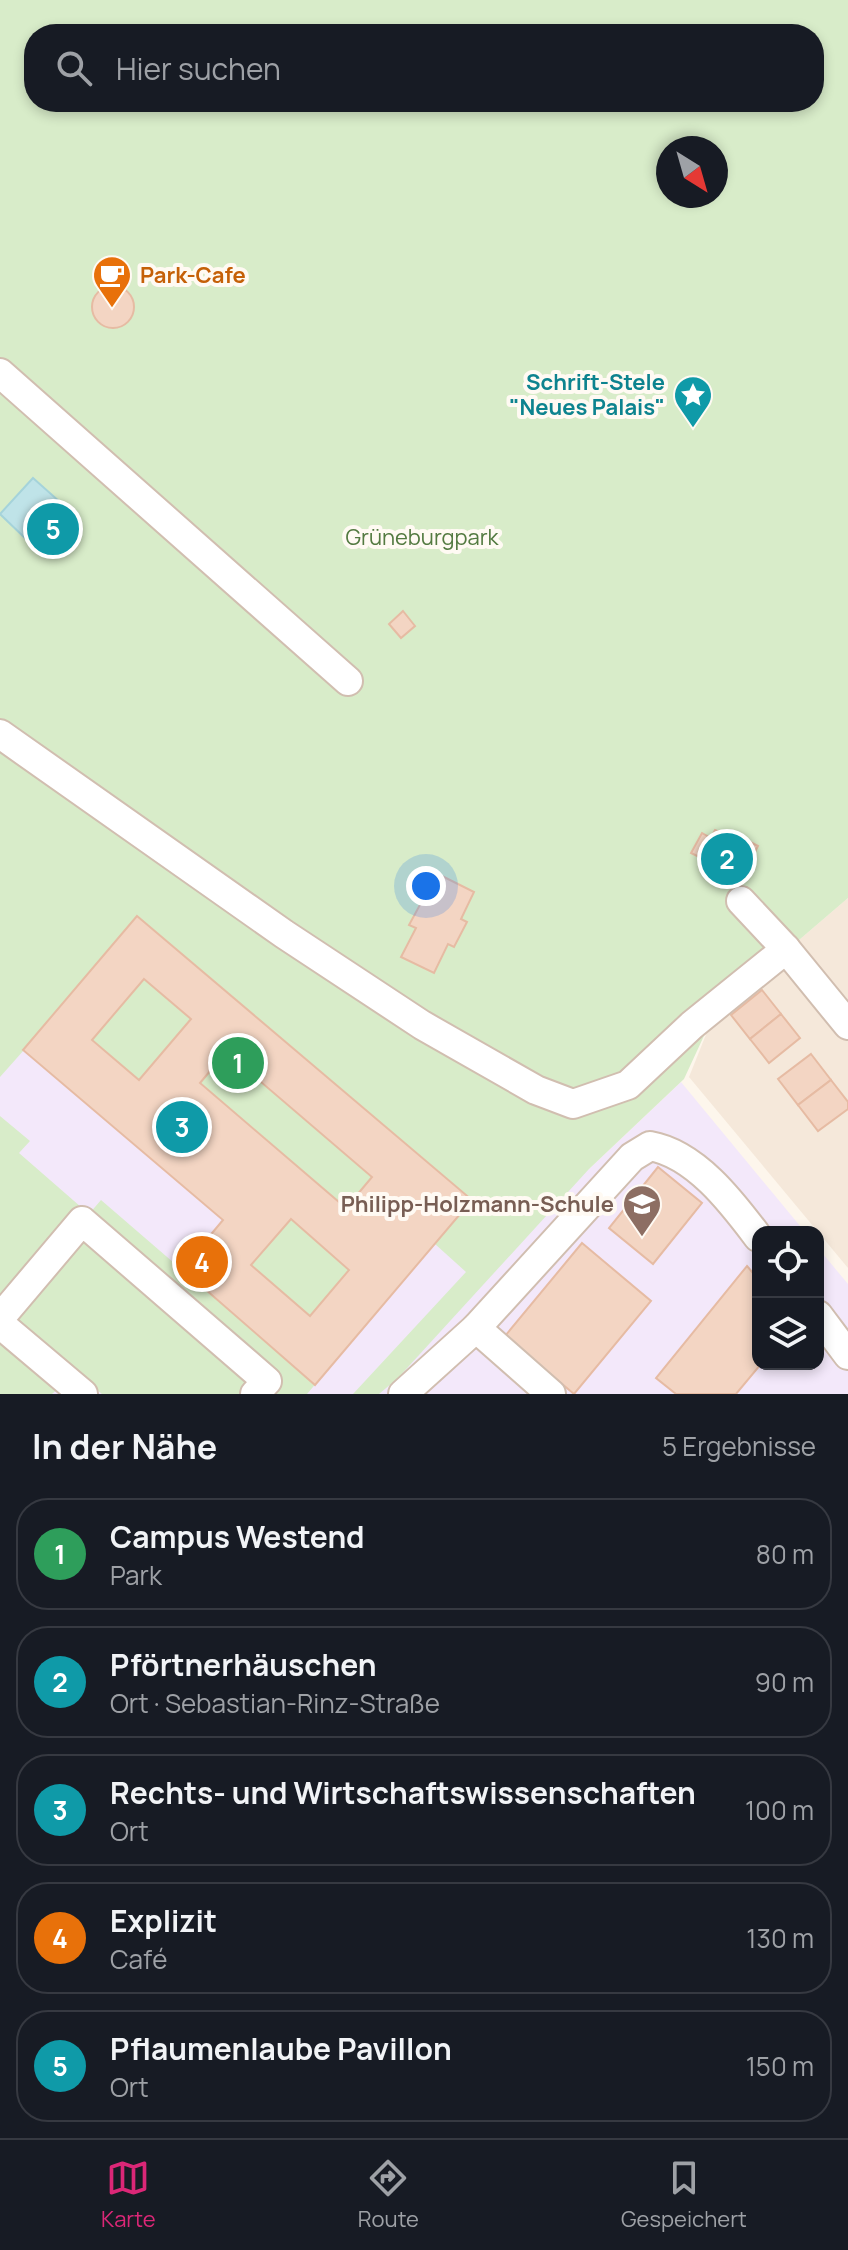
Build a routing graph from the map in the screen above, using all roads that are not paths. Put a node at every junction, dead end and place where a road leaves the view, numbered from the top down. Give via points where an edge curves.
1 (0, 373) edge
2 (348, 681) dead end
3 (0, 734) edge
4 (741, 901) dead end
5 (786, 949) junction
6 (848, 1025) edge
7 (752, 1229) edge
8 (0, 1321) edge
9 (824, 1323) edge
10 (476, 1328) junction
11 (848, 1355) edge
12 (83, 1394) edge
13 (255, 1394) edge
14 (403, 1394) edge
15 (551, 1394) edge

1 - 2 street
3 - 5 street via 422,1025 536,1090 573,1104 628,1085
4 - 5 street
5 - 6 street
7 - 10 street via 715,1184 668,1149 650,1146 632,1157
8 - 12 street
8 - 13 street via 82,1221 267,1381
9 - 11 street
10 - 14 street
10 - 15 street

